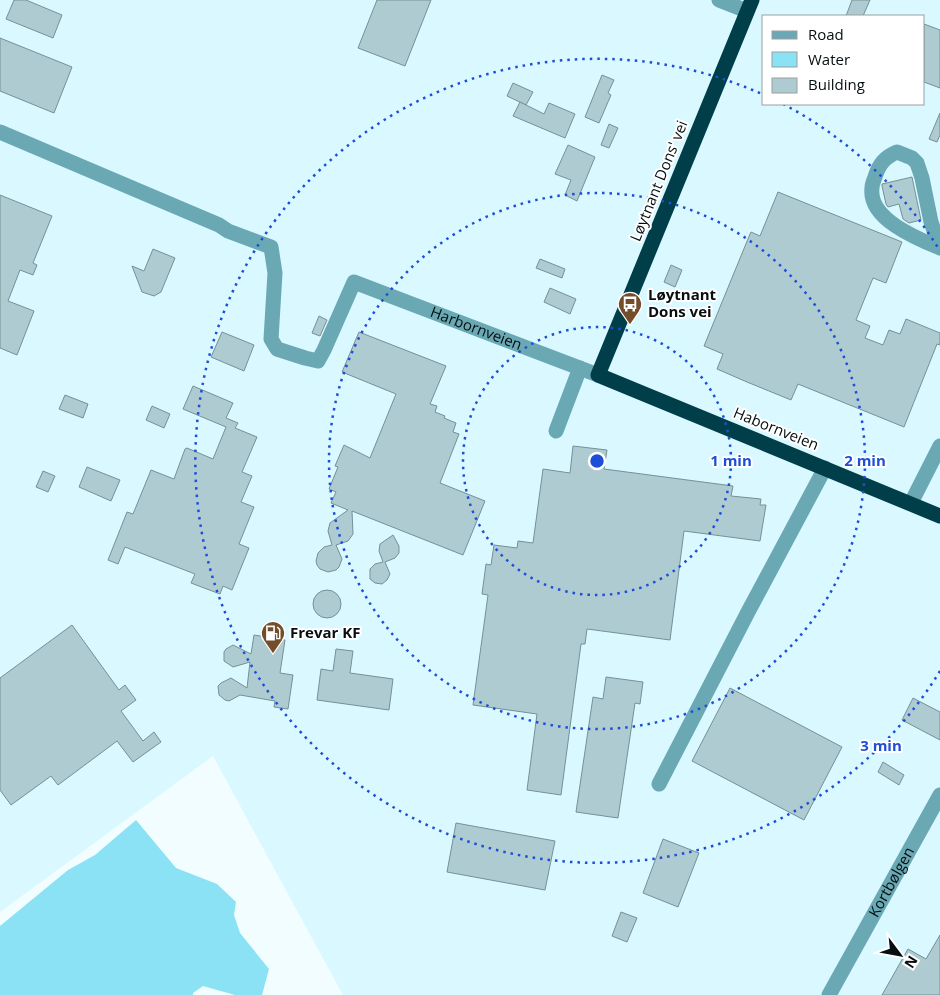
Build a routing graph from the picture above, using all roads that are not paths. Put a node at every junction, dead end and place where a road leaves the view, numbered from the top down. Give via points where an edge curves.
1 (719, 0) edge
2 (750, 5) edge
3 (0, 132) edge
4 (940, 248) edge
5 (580, 368) junction
6 (598, 375) junction
7 (556, 431) dead end
8 (940, 446) edge
9 (825, 468) junction
10 (911, 503) junction
11 (940, 516) edge
12 (659, 784) dead end
13 (940, 795) edge
14 (829, 995) edge

1 - 2 street
2 - 6 highway, Løytnant Dons' vei
3 - 5 street, Harbornveien via 271,247 275,273 271,339 277,349 318,360 354,282
4 - 4 street via 896,226 872,198 876,173 881,162 890,155 897,152 917,163
5 - 6 street, Harbornveien
5 - 7 street
6 - 9 highway, Habornveien
8 - 10 street
9 - 10 highway, Habornveien
9 - 12 street
10 - 11 highway, Habornveien
13 - 14 street, Kortbølgen

